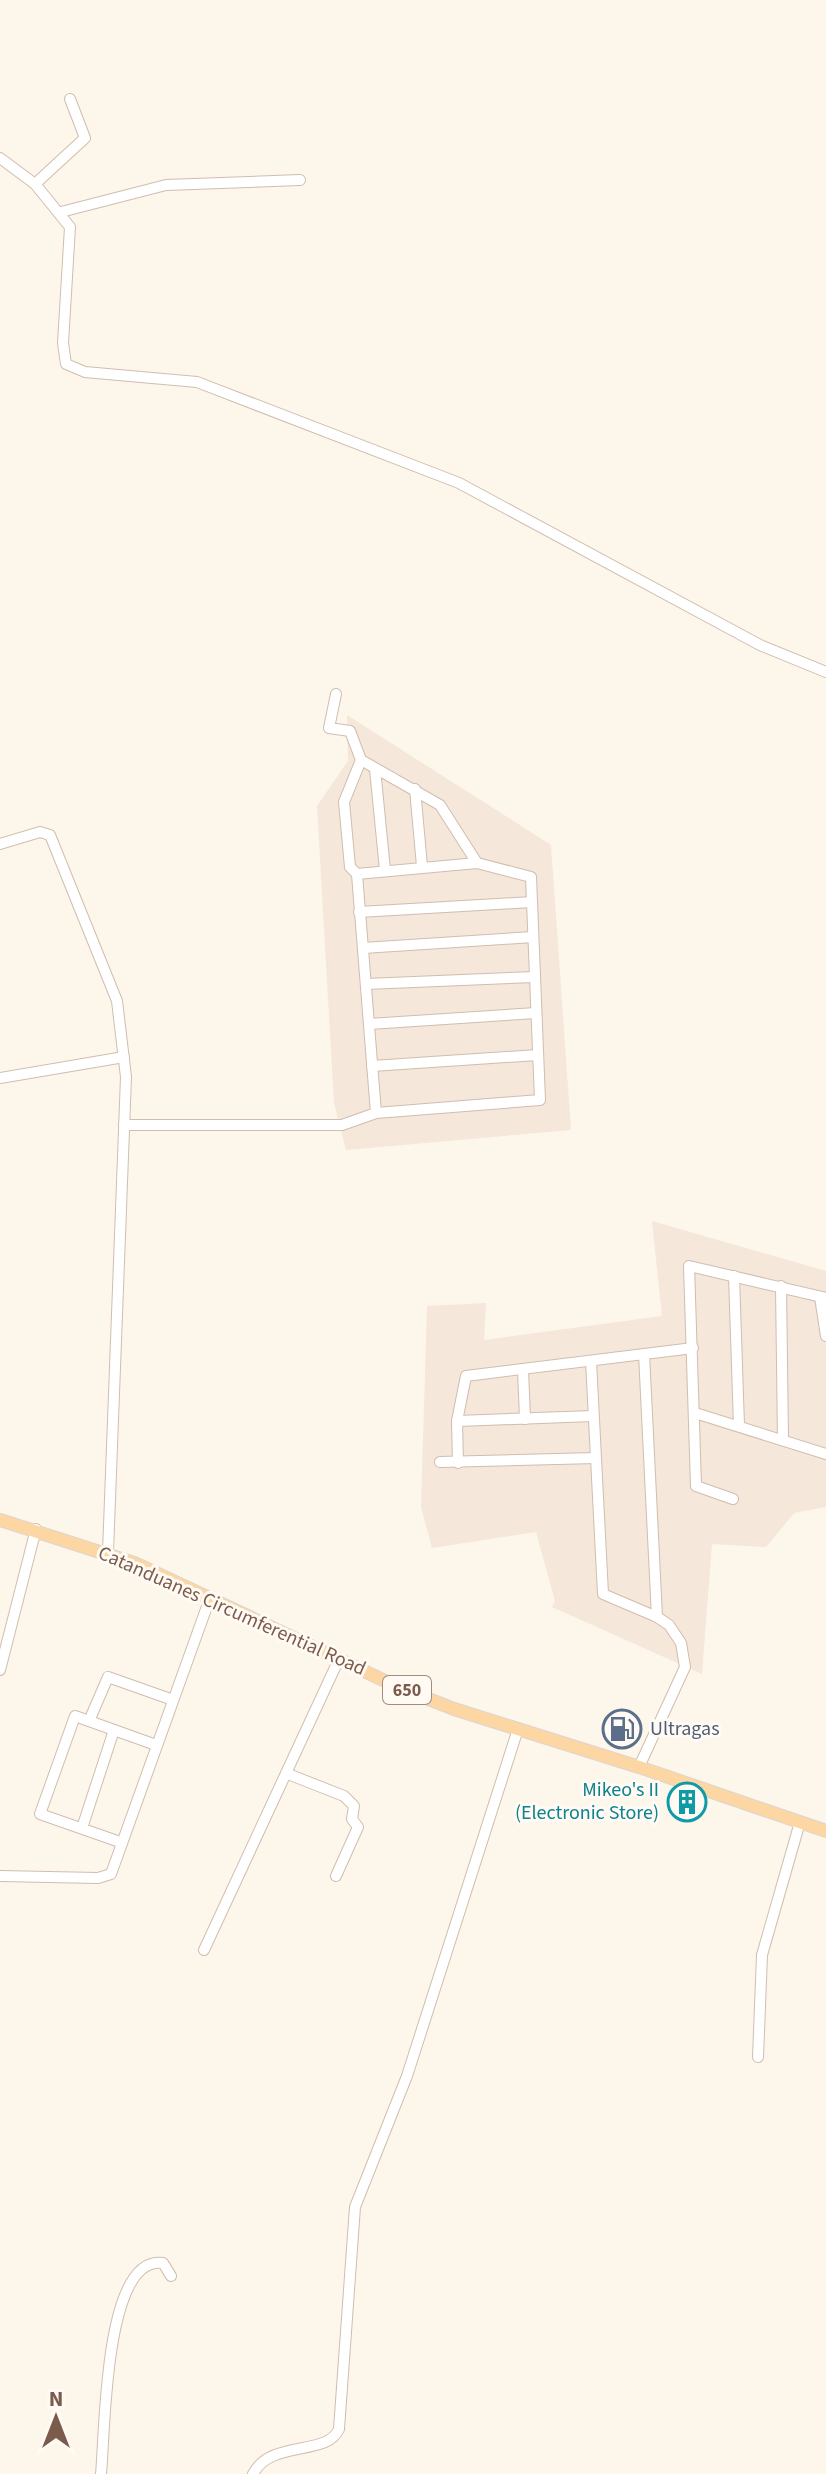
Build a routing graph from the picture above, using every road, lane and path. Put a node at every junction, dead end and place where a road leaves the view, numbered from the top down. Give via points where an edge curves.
1 (70, 99) dead end
2 (0, 158) edge
3 (300, 180) dead end
4 (35, 184) junction
5 (61, 212) junction
6 (826, 672) edge
7 (336, 694) dead end
8 (361, 760) junction
9 (375, 769) junction
10 (415, 789) junction
11 (0, 844) edge
12 (477, 863) junction
13 (422, 866) junction
14 (385, 870) junction
15 (357, 874) junction
16 (532, 902) junction
17 (359, 912) junction
18 (533, 937) junction
19 (363, 948) junction
20 (535, 977) junction
21 (366, 984) junction
22 (536, 1013) junction
23 (369, 1024) junction
24 (538, 1055) junction
25 (124, 1057) junction
26 (372, 1066) junction
27 (0, 1078) edge
28 (376, 1113) junction
29 (124, 1125) junction
30 (734, 1276) junction
31 (781, 1286) junction
32 (823, 1297) edge
33 (826, 1336) edge
34 (693, 1348) junction
35 (644, 1354) junction
36 (591, 1361) junction
37 (523, 1369) junction
38 (695, 1413) junction
39 (593, 1416) junction
40 (525, 1419) junction
41 (457, 1421) junction
42 (739, 1426) junction
43 (783, 1440) junction
44 (826, 1452) edge
45 (596, 1458) junction
46 (440, 1462) dead end
47 (458, 1463) junction
48 (733, 1499) dead end
49 (0, 1520) edge
50 (36, 1529) junction
51 (108, 1552) junction
52 (210, 1598) junction
53 (657, 1617) junction
54 (339, 1659) junction
55 (0, 1670) edge
56 (173, 1700) junction
57 (89, 1721) junction
58 (518, 1729) junction
59 (114, 1730) junction
60 (156, 1745) junction
61 (639, 1767) junction
62 (288, 1774) junction
63 (800, 1822) junction
64 (82, 1828) junction
65 (826, 1831) edge
66 (120, 1842) junction
67 (0, 1876) edge
68 (336, 1876) dead end
69 (204, 1950) dead end
70 (758, 2057) dead end
71 (171, 2276) dead end
72 (101, 2474) edge
73 (253, 2474) edge

1 - 4 street via 85,138
2 - 4 street
3 - 5 street via 166,185
4 - 5 street
5 - 6 street via 70,227 66,364 85,372 197,382 459,483 760,645
7 - 8 street via 329,728 350,731
8 - 9 street
8 - 15 street via 344,802 350,867
9 - 10 street
9 - 14 street
10 - 12 street via 440,805
10 - 13 street
11 - 25 street via 40,832 50,835 117,1001
12 - 13 street
12 - 16 street via 531,877
13 - 14 street
14 - 15 street
15 - 17 street
16 - 17 street
16 - 18 street
17 - 19 street
18 - 19 street
18 - 20 street
19 - 21 street
20 - 21 street
20 - 22 street
21 - 23 street
22 - 23 street
22 - 24 street
23 - 26 street
24 - 26 street
24 - 28 street via 540,1100
25 - 27 street
25 - 29 street
26 - 28 street
28 - 29 street via 342,1125
29 - 51 street
30 - 31 street
30 - 34 street via 689,1266
30 - 42 street
31 - 32 street
31 - 43 street
32 - 33 street
34 - 35 street
34 - 38 street
35 - 36 street
35 - 53 street
36 - 37 street
36 - 39 street
37 - 40 street
37 - 41 street via 466,1376
38 - 42 street
38 - 48 street via 696,1486
39 - 40 street
39 - 45 street
40 - 41 street
41 - 47 street
42 - 43 street
43 - 44 street
45 - 47 street
45 - 53 street via 603,1594
46 - 47 street
49 - 50 main road, Catanduanes Circumferential Road / 650
50 - 51 main road, Catanduanes Circumferential Road / 650
50 - 55 street
51 - 52 main road, Catanduanes Circumferential Road / 650
52 - 54 main road, Catanduanes Circumferential Road / 650
52 - 56 street
53 - 61 street via 681,1643 685,1667
54 - 58 main road, Catanduanes Circumferential Road / 650 via 454,1709
54 - 62 street
56 - 57 street via 108,1677
56 - 60 street
57 - 59 street
57 - 64 street via 75,1716 40,1814
58 - 61 main road, Catanduanes Circumferential Road / 650
58 - 73 street via 404,2087 355,2207 338,2434 267,2457
59 - 60 street
59 - 64 street
60 - 66 street
61 - 63 main road, Catanduanes Circumferential Road / 650
62 - 68 street via 344,1796 354,1806 352,1819 358,1827
62 - 69 street
63 - 65 main road, Catanduanes Circumferential Road / 650
63 - 70 street via 762,1955
64 - 66 street
66 - 67 street via 111,1874 98,1878
71 - 72 street via 163,2263 150,2264 121,2308 107,2369

